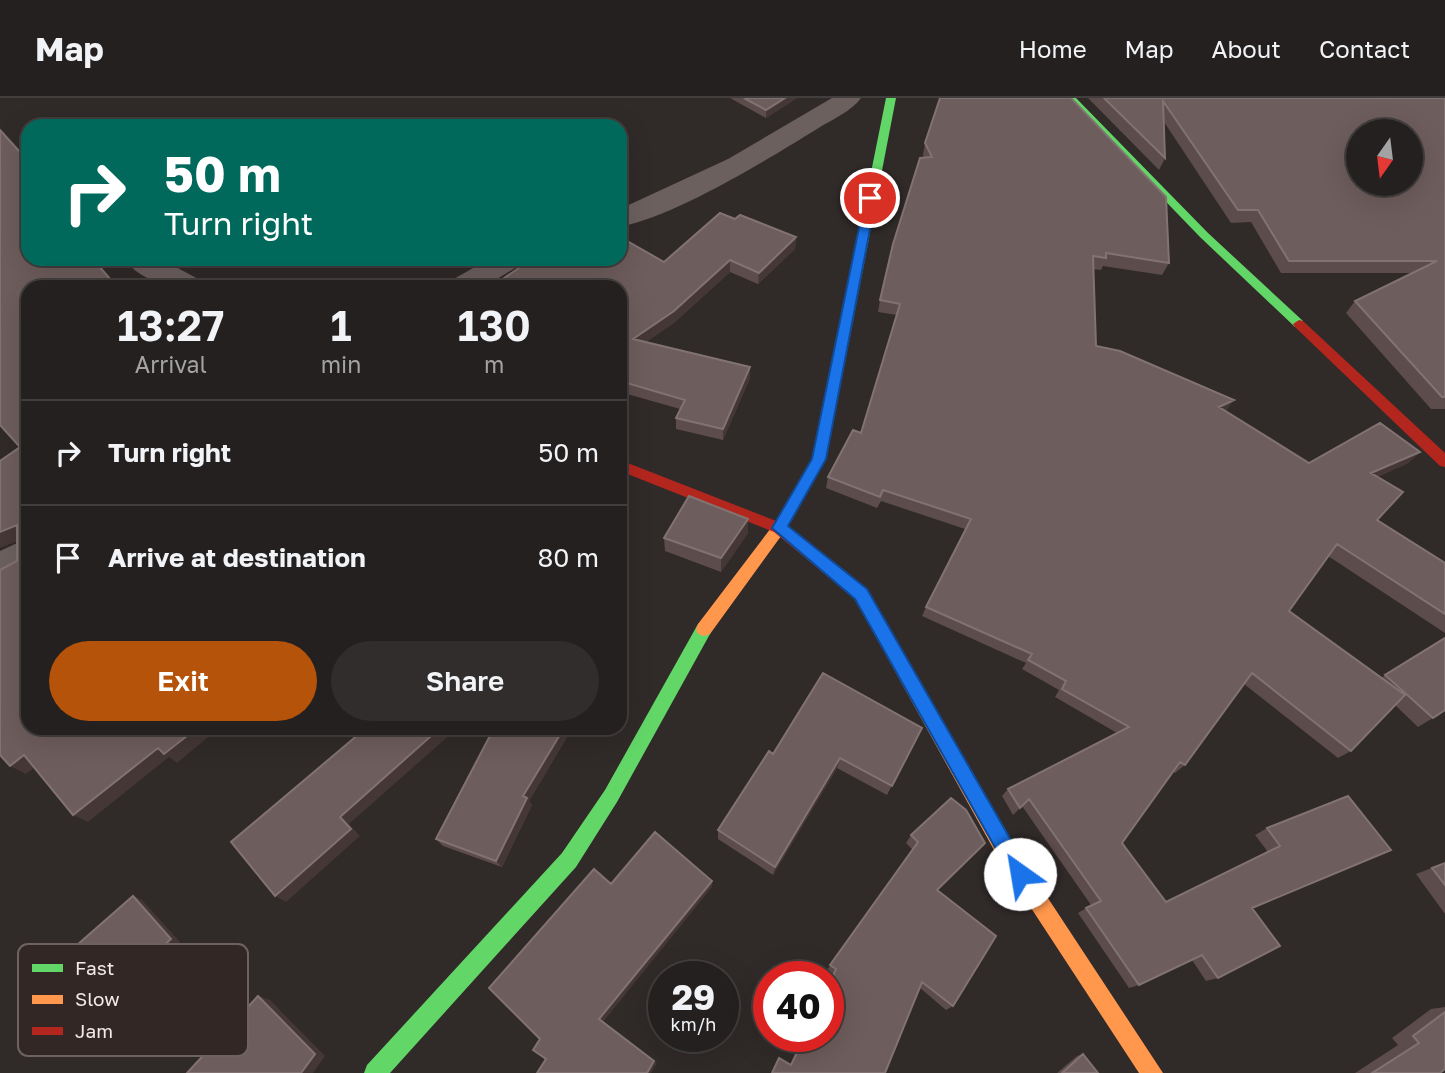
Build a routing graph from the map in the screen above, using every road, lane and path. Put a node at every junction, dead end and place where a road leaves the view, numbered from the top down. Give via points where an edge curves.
1 (849, 98) edge
2 (891, 98) edge
3 (1071, 98) edge
4 (627, 216) edge
5 (152, 266) edge
6 (498, 266) edge
7 (177, 280) edge
8 (474, 280) edge
9 (1445, 462) edge
10 (627, 468) edge
11 (779, 528) junction
12 (21, 557) edge
13 (0, 569) edge
14 (375, 1073) edge
15 (1152, 1073) edge

1 - 4 street via 745,163
2 - 11 street via 819,459
3 - 9 street via 1204,235
5 - 7 street
6 - 8 street
10 - 11 street
11 - 14 street via 706,625 611,796 569,860
11 - 15 street via 861,594 1006,852
12 - 13 street

